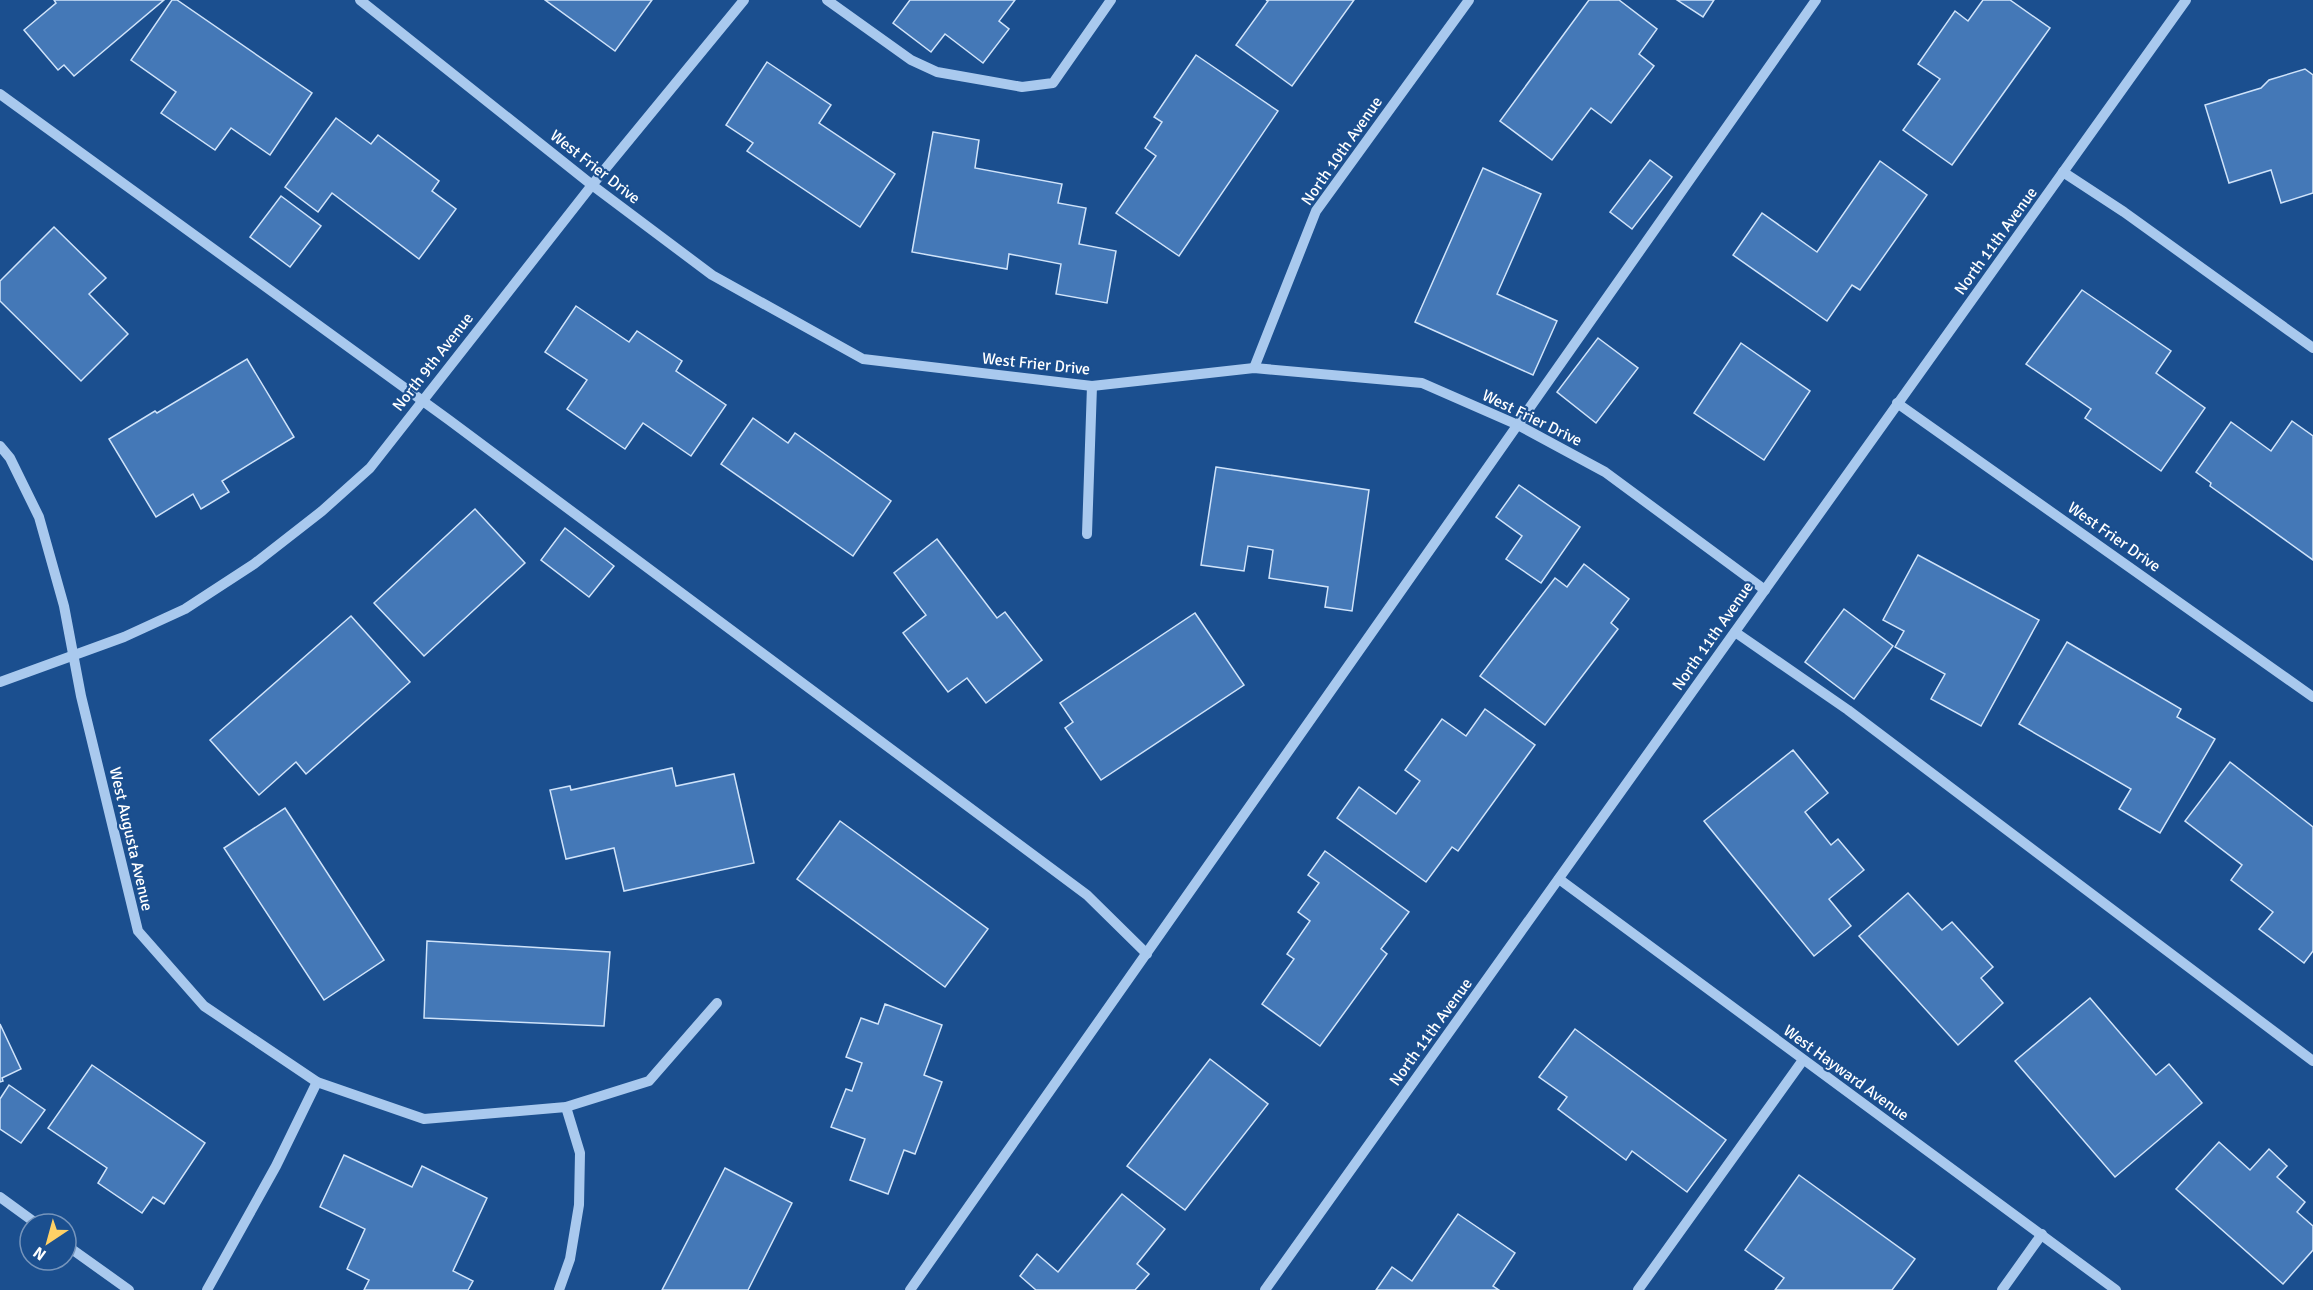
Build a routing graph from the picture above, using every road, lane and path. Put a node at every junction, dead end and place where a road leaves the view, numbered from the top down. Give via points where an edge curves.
1 (360, 0) edge
2 (744, 0) edge
3 (827, 0) edge
4 (1111, 0) edge
5 (1469, 0) edge
6 (1816, 0) edge
7 (2186, 0) edge
8 (0, 94) edge
9 (2063, 172) junction
10 (592, 185) junction
11 (2313, 348) edge
12 (1254, 368) junction
13 (1092, 386) junction
14 (422, 400) junction
15 (1897, 404) junction
16 (1518, 425) junction
17 (0, 446) edge
18 (1087, 534) dead end
19 (1765, 590) junction
20 (1735, 632) junction
21 (72, 655) junction
22 (0, 682) edge
23 (2313, 696) edge
24 (1559, 879) junction
25 (1147, 954) junction
26 (717, 1003) dead end
27 (1803, 1060) junction
28 (2313, 1061) edge
29 (317, 1083) junction
30 (566, 1107) junction
31 (0, 1197) edge
32 (21, 1212) edge
33 (2042, 1234) junction
34 (78, 1254) edge
35 (129, 1290) edge
36 (207, 1290) edge
37 (559, 1290) edge
38 (910, 1290) edge
39 (1265, 1290) edge
40 (1638, 1290) edge
41 (2002, 1290) edge
42 (2116, 1290) edge

1 - 10 street, West Frier Drive
2 - 10 street, North 9th Avenue
3 - 4 street via 911,60 937,72 1022,87 1053,83
5 - 12 street, North 10th Avenue via 1316,211
6 - 16 street
7 - 9 street, North 11th Avenue
8 - 14 street
9 - 11 street
9 - 15 street, North 11th Avenue
10 - 13 street, West Frier Drive via 712,275 863,359
10 - 14 street, North 9th Avenue
12 - 13 street, West Frier Drive
12 - 16 street, West Frier Drive via 1422,383
13 - 18 street
14 - 21 street, North 9th Avenue via 370,468 254,564 185,609
14 - 25 street via 1087,895
15 - 19 street, North 11th Avenue
15 - 23 street, West Frier Drive
16 - 19 street, West Frier Drive via 1605,472
16 - 25 street
17 - 21 street, West Augusta Avenue via 39,517 64,606
19 - 20 street, North 11th Avenue
20 - 24 street, North 11th Avenue
20 - 28 street via 1848,710
21 - 22 street
21 - 29 street, West Augusta Avenue via 138,931 204,1006
24 - 27 street, West Hayward Avenue
24 - 39 street, North 11th Avenue
25 - 38 street
26 - 30 street, West Augusta Avenue via 649,1081
27 - 33 street, West Hayward Avenue
27 - 40 street
29 - 30 street, West Augusta Avenue via 423,1119
29 - 36 street via 276,1167
30 - 37 street via 580,1153 579,1205 570,1259
31 - 32 street
33 - 41 street
33 - 42 street, West Hayward Avenue
34 - 35 street

